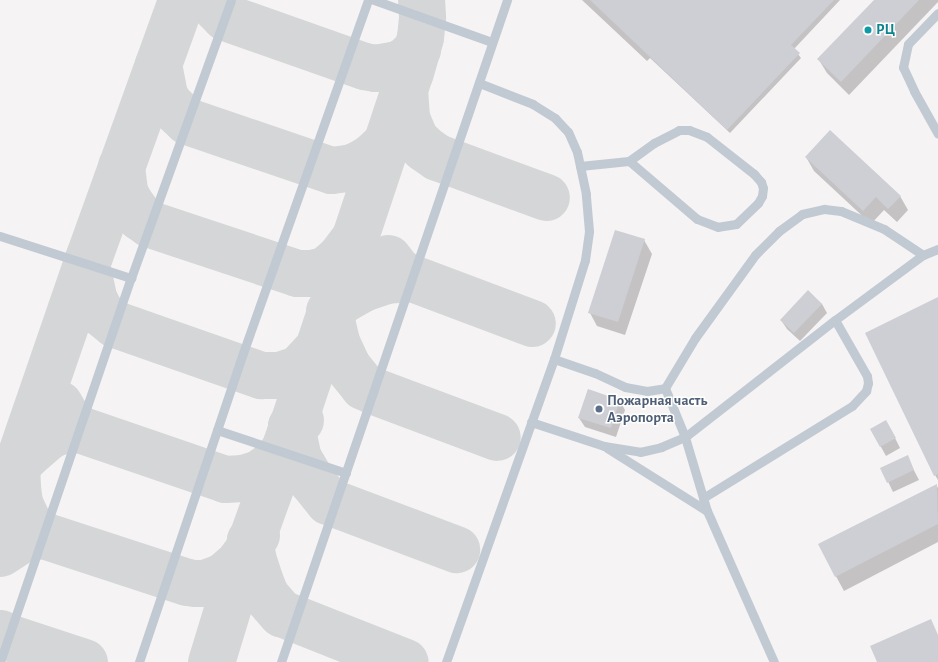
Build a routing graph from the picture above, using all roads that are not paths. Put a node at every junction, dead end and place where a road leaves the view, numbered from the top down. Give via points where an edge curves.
1 (231, 0) edge
2 (368, 0) edge
3 (374, 0) edge
4 (507, 0) edge
5 (938, 13) edge
6 (492, 42) junction
7 (478, 83) junction
8 (938, 134) edge
9 (629, 161) junction
10 (580, 166) junction
11 (0, 236) edge
12 (938, 249) edge
13 (923, 255) junction
14 (131, 278) junction
15 (835, 320) junction
16 (554, 359) junction
17 (665, 388) junction
18 (531, 422) junction
19 (217, 430) junction
20 (685, 437) junction
21 (604, 446) junction
22 (346, 473) junction
23 (703, 498) junction
24 (707, 512) junction
25 (0, 662) edge
26 (139, 662) edge
27 (281, 662) edge
28 (446, 662) edge
29 (774, 662) edge

1 - 14 lane
2 - 19 lane
3 - 6 lane
4 - 6 lane
5 - 8 lane via 908,44 903,67
6 - 7 lane
7 - 10 lane via 533,104 555,118 568,132
7 - 22 lane
9 - 9 lane via 654,143 679,130 689,130 707,137 754,174 761,182 762,196 758,204 736,224 718,227 697,219
9 - 10 lane
10 - 16 lane via 586,194 589,231 584,260
11 - 14 lane
12 - 13 lane
13 - 15 lane
13 - 17 lane via 884,230 841,211 824,209 802,214 755,255 695,338
14 - 25 lane
15 - 20 lane
15 - 23 lane via 867,376 866,391 852,406
16 - 17 lane via 625,387 647,391
16 - 18 lane
17 - 20 lane
18 - 21 lane
18 - 28 lane
19 - 22 lane
19 - 26 lane
20 - 21 lane via 662,447 640,452
20 - 23 lane
21 - 24 lane
22 - 27 lane
23 - 24 lane
24 - 29 lane

